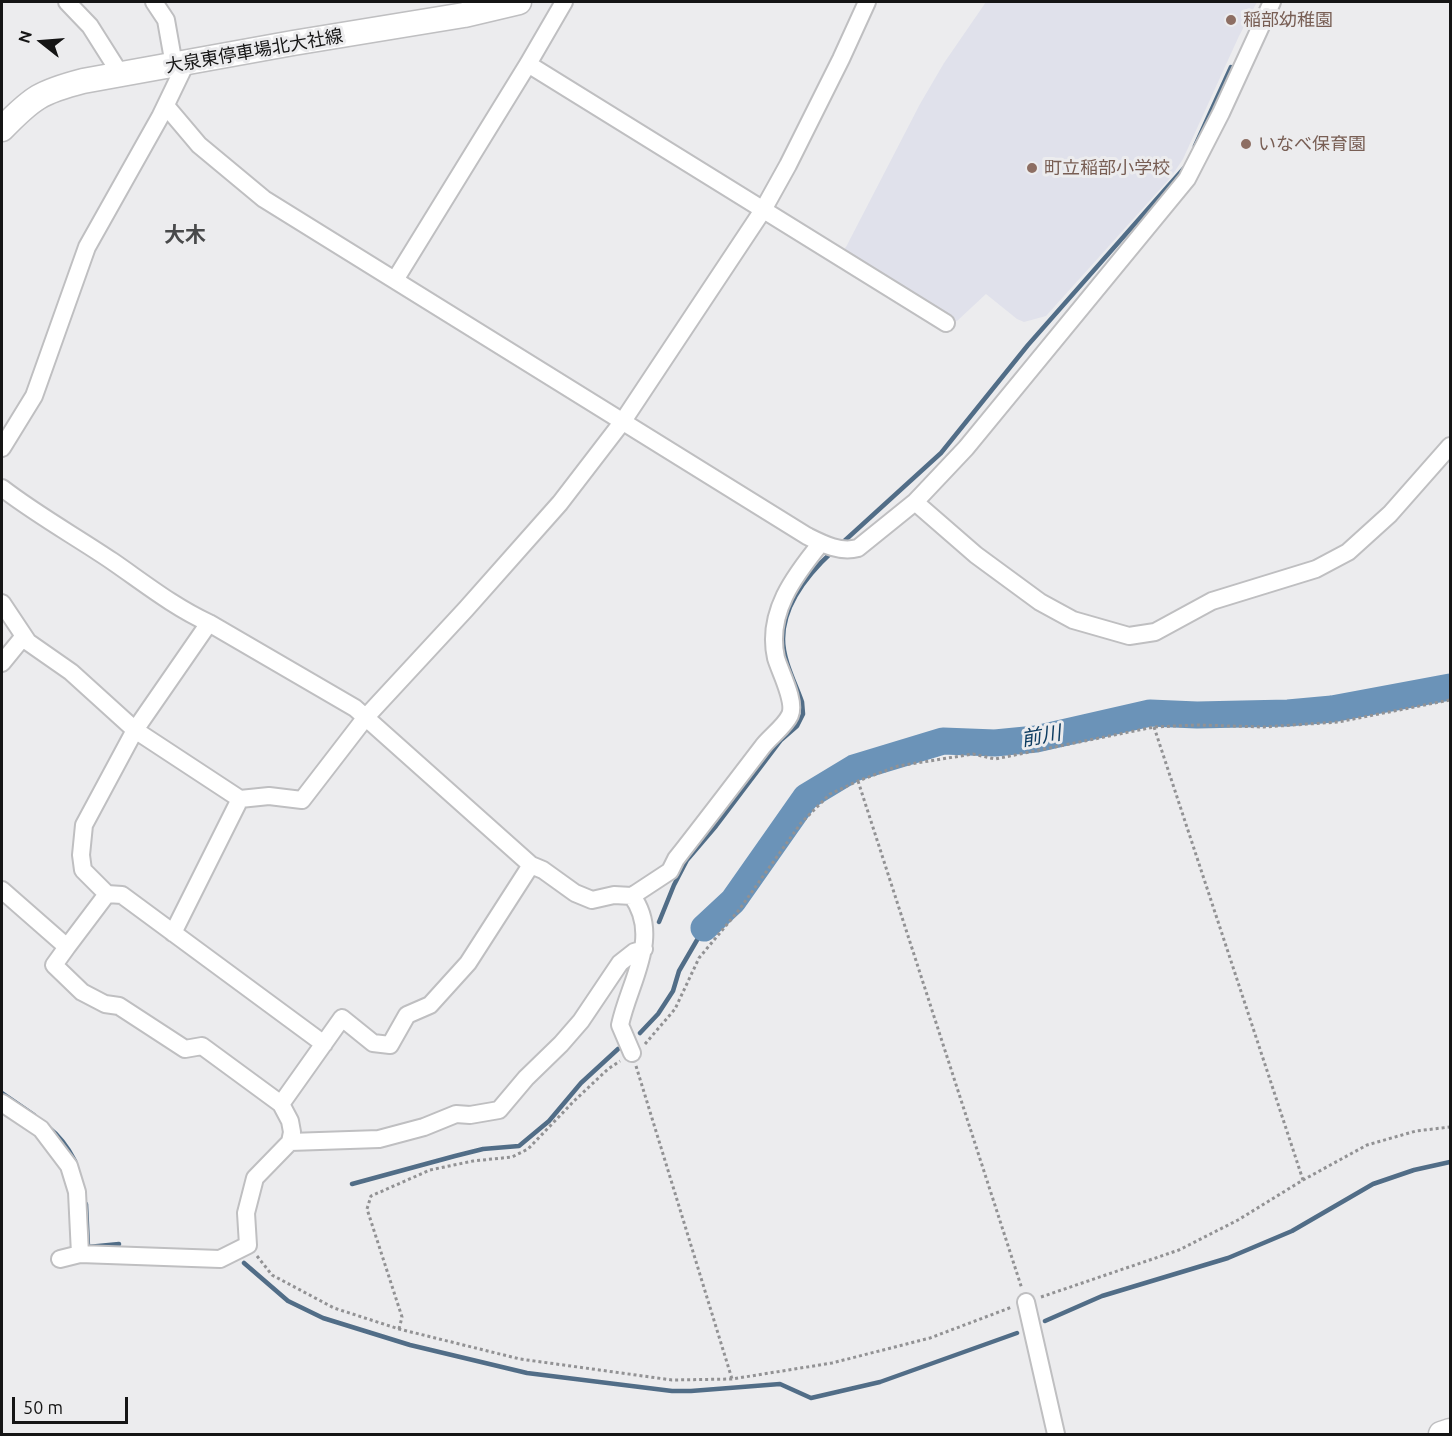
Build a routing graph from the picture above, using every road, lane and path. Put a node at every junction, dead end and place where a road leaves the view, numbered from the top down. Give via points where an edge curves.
1 (67, 2) edge
2 (154, 2) edge
3 (519, 2) edge
4 (564, 2) edge
5 (867, 2) edge
6 (1272, 2) edge
7 (180, 64) junction
8 (528, 64) junction
9 (121, 75) junction
10 (166, 106) junction
11 (2, 129) edge
12 (763, 210) junction
13 (395, 280) junction
14 (946, 323) dead end
15 (623, 422) junction
16 (1450, 446) edge
17 (2, 448) edge
18 (2, 488) edge
19 (915, 502) junction
20 (833, 547) junction
21 (2, 603) edge
22 (209, 623) junction
23 (24, 636) junction
24 (2, 663) edge
25 (1450, 700) edge
26 (366, 717) junction
27 (1154, 727) junction
28 (135, 730) junction
29 (858, 781) junction
30 (240, 799) junction
31 (531, 865) junction
32 (2, 890) edge
33 (107, 894) junction
34 (632, 896) junction
35 (173, 933) junction
36 (67, 947) junction
37 (645, 949) junction
38 (324, 1044) junction
39 (632, 1053) junction
40 (281, 1104) junction
41 (3, 1107) edge
42 (1450, 1126) edge
43 (290, 1142) junction
44 (1303, 1180) junction
45 (248, 1245) junction
46 (80, 1254) junction
47 (60, 1259) dead end
48 (1026, 1302) junction
49 (399, 1329) junction
50 (732, 1379) junction
51 (1450, 1431) edge
52 (1056, 1434) edge
53 (1441, 1434) edge

1 - 9 street via 90,26
2 - 7 street via 166,20
3 - 7 main road, 大泉東停車場北大社線
4 - 8 street
5 - 12 street
6 - 19 street via 1187,179 966,448
7 - 9 main road, 大泉東停車場北大社線
7 - 10 street
8 - 12 street
8 - 13 street
9 - 11 main road, 大泉東停車場北大社線 via 84,81 36,97
10 - 13 street via 199,145 264,199
10 - 17 street via 87,248 34,396
12 - 14 street
12 - 15 street
13 - 15 street
15 - 20 street
15 - 26 street via 553,512
16 - 19 street via 1390,514 1347,552 1316,569 1212,601 1155,632 1129,636 1073,620 1040,602 976,555
18 - 22 street via 185,612
19 - 20 street via 858,548
20 - 34 street via 792,583 775,622 774,646 790,699 790,714 670,871
21 - 23 street
22 - 26 street
22 - 28 street
23 - 24 street
23 - 28 street
25 - 27 path via 1338,722
26 - 30 street via 302,800 269,796
26 - 31 street
27 - 29 path via 995,759 973,754 898,766
27 - 44 path
28 - 30 street
28 - 33 street via 84,825 83,870
29 - 39 path via 830,795 801,824 699,958 675,1009 649,1042
29 - 48 path
30 - 35 street
31 - 34 street via 592,900
31 - 38 street via 468,963 430,1005 407,1015 390,1045 374,1043 342,1018
32 - 36 street
33 - 35 street via 122,895
33 - 36 street
34 - 37 street via 644,916
35 - 38 street
36 - 40 street via 54,965 82,992 105,1004 119,1006 185,1049 202,1046
37 - 39 street via 620,1025
37 - 43 street via 620,963 580,1022 500,1110 456,1114 379,1139
38 - 40 street
39 - 49 path via 608,1069 528,1149 512,1157 430,1170 371,1196 367,1209 402,1317
39 - 50 path
40 - 43 street via 290,1121
41 - 46 street via 41,1129 69,1166 77,1192
42 - 44 path via 1367,1145
43 - 45 street via 255,1178 246,1213
44 - 48 path via 1179,1250
45 - 46 street via 219,1259
45 - 49 path via 272,1275 334,1308
46 - 47 street
48 - 50 path via 930,1338 832,1363
48 - 52 street
49 - 50 path via 520,1359 672,1380
51 - 53 main road

